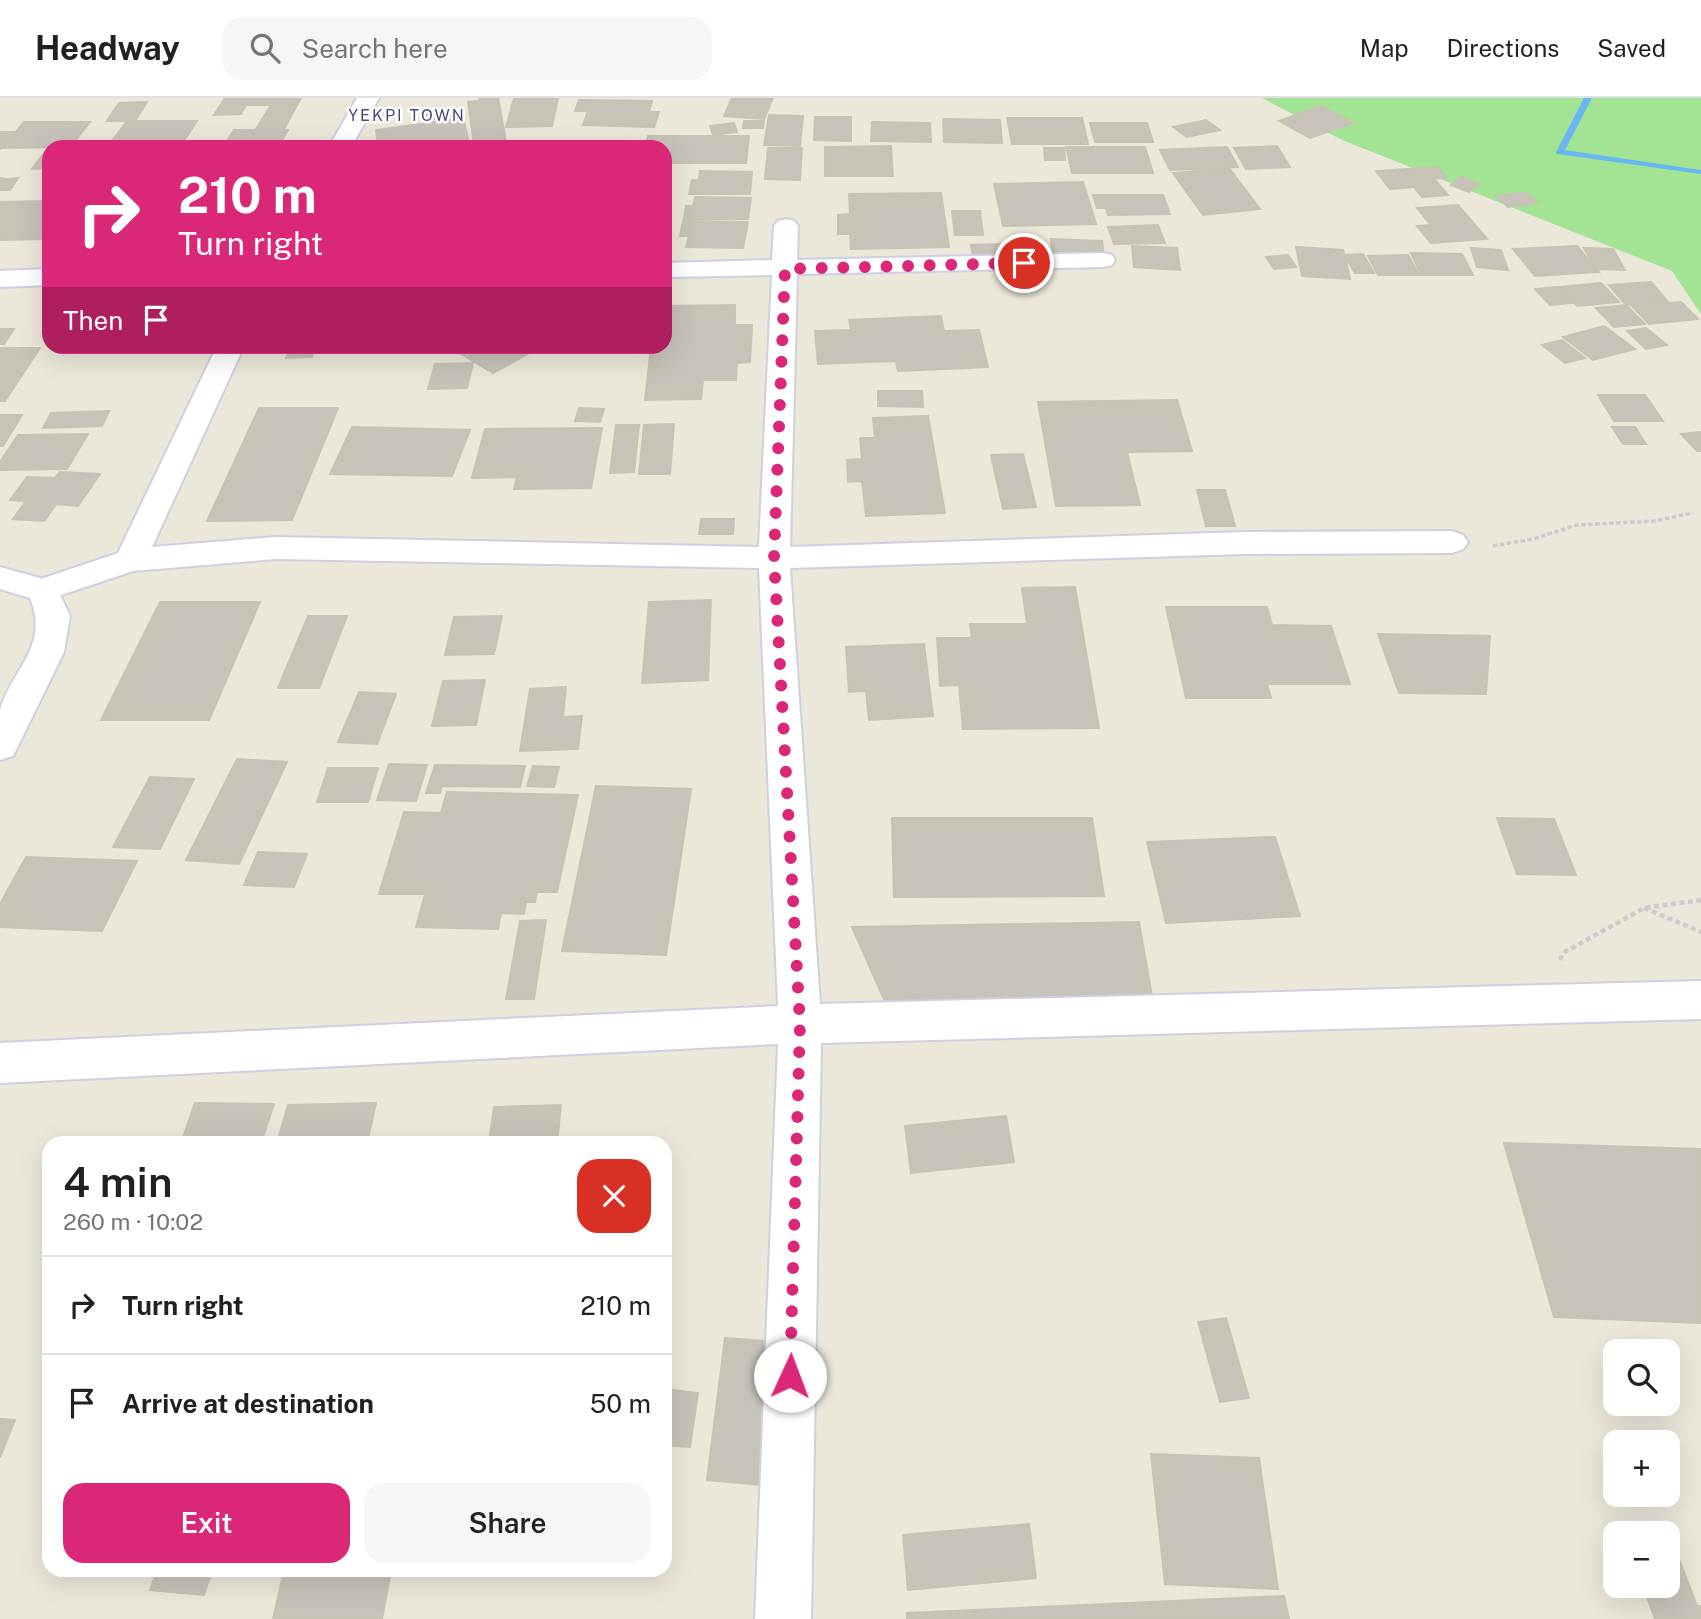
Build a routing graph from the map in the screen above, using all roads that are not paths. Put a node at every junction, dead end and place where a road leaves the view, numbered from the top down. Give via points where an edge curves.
1 (368, 98) edge
2 (344, 140) edge
3 (786, 226) dead end
4 (1103, 261) dead end
5 (785, 269) junction
6 (672, 270) edge
7 (42, 278) edge
8 (0, 279) edge
9 (227, 354) edge
10 (1452, 542) dead end
11 (774, 558) junction
12 (130, 560) junction
13 (0, 578) edge
14 (43, 590) junction
15 (0, 746) edge
16 (1701, 1000) edge
17 (800, 1024) junction
18 (0, 1063) edge
19 (783, 1619) edge

1 - 2 street
3 - 5 street
4 - 5 street
5 - 6 street
5 - 11 street
7 - 8 street
9 - 12 street
10 - 11 street via 1244,543
11 - 12 street via 276,548
11 - 17 street
12 - 14 street
13 - 14 street
14 - 15 street via 54,616 47,652
16 - 17 street
17 - 18 street
17 - 19 street

